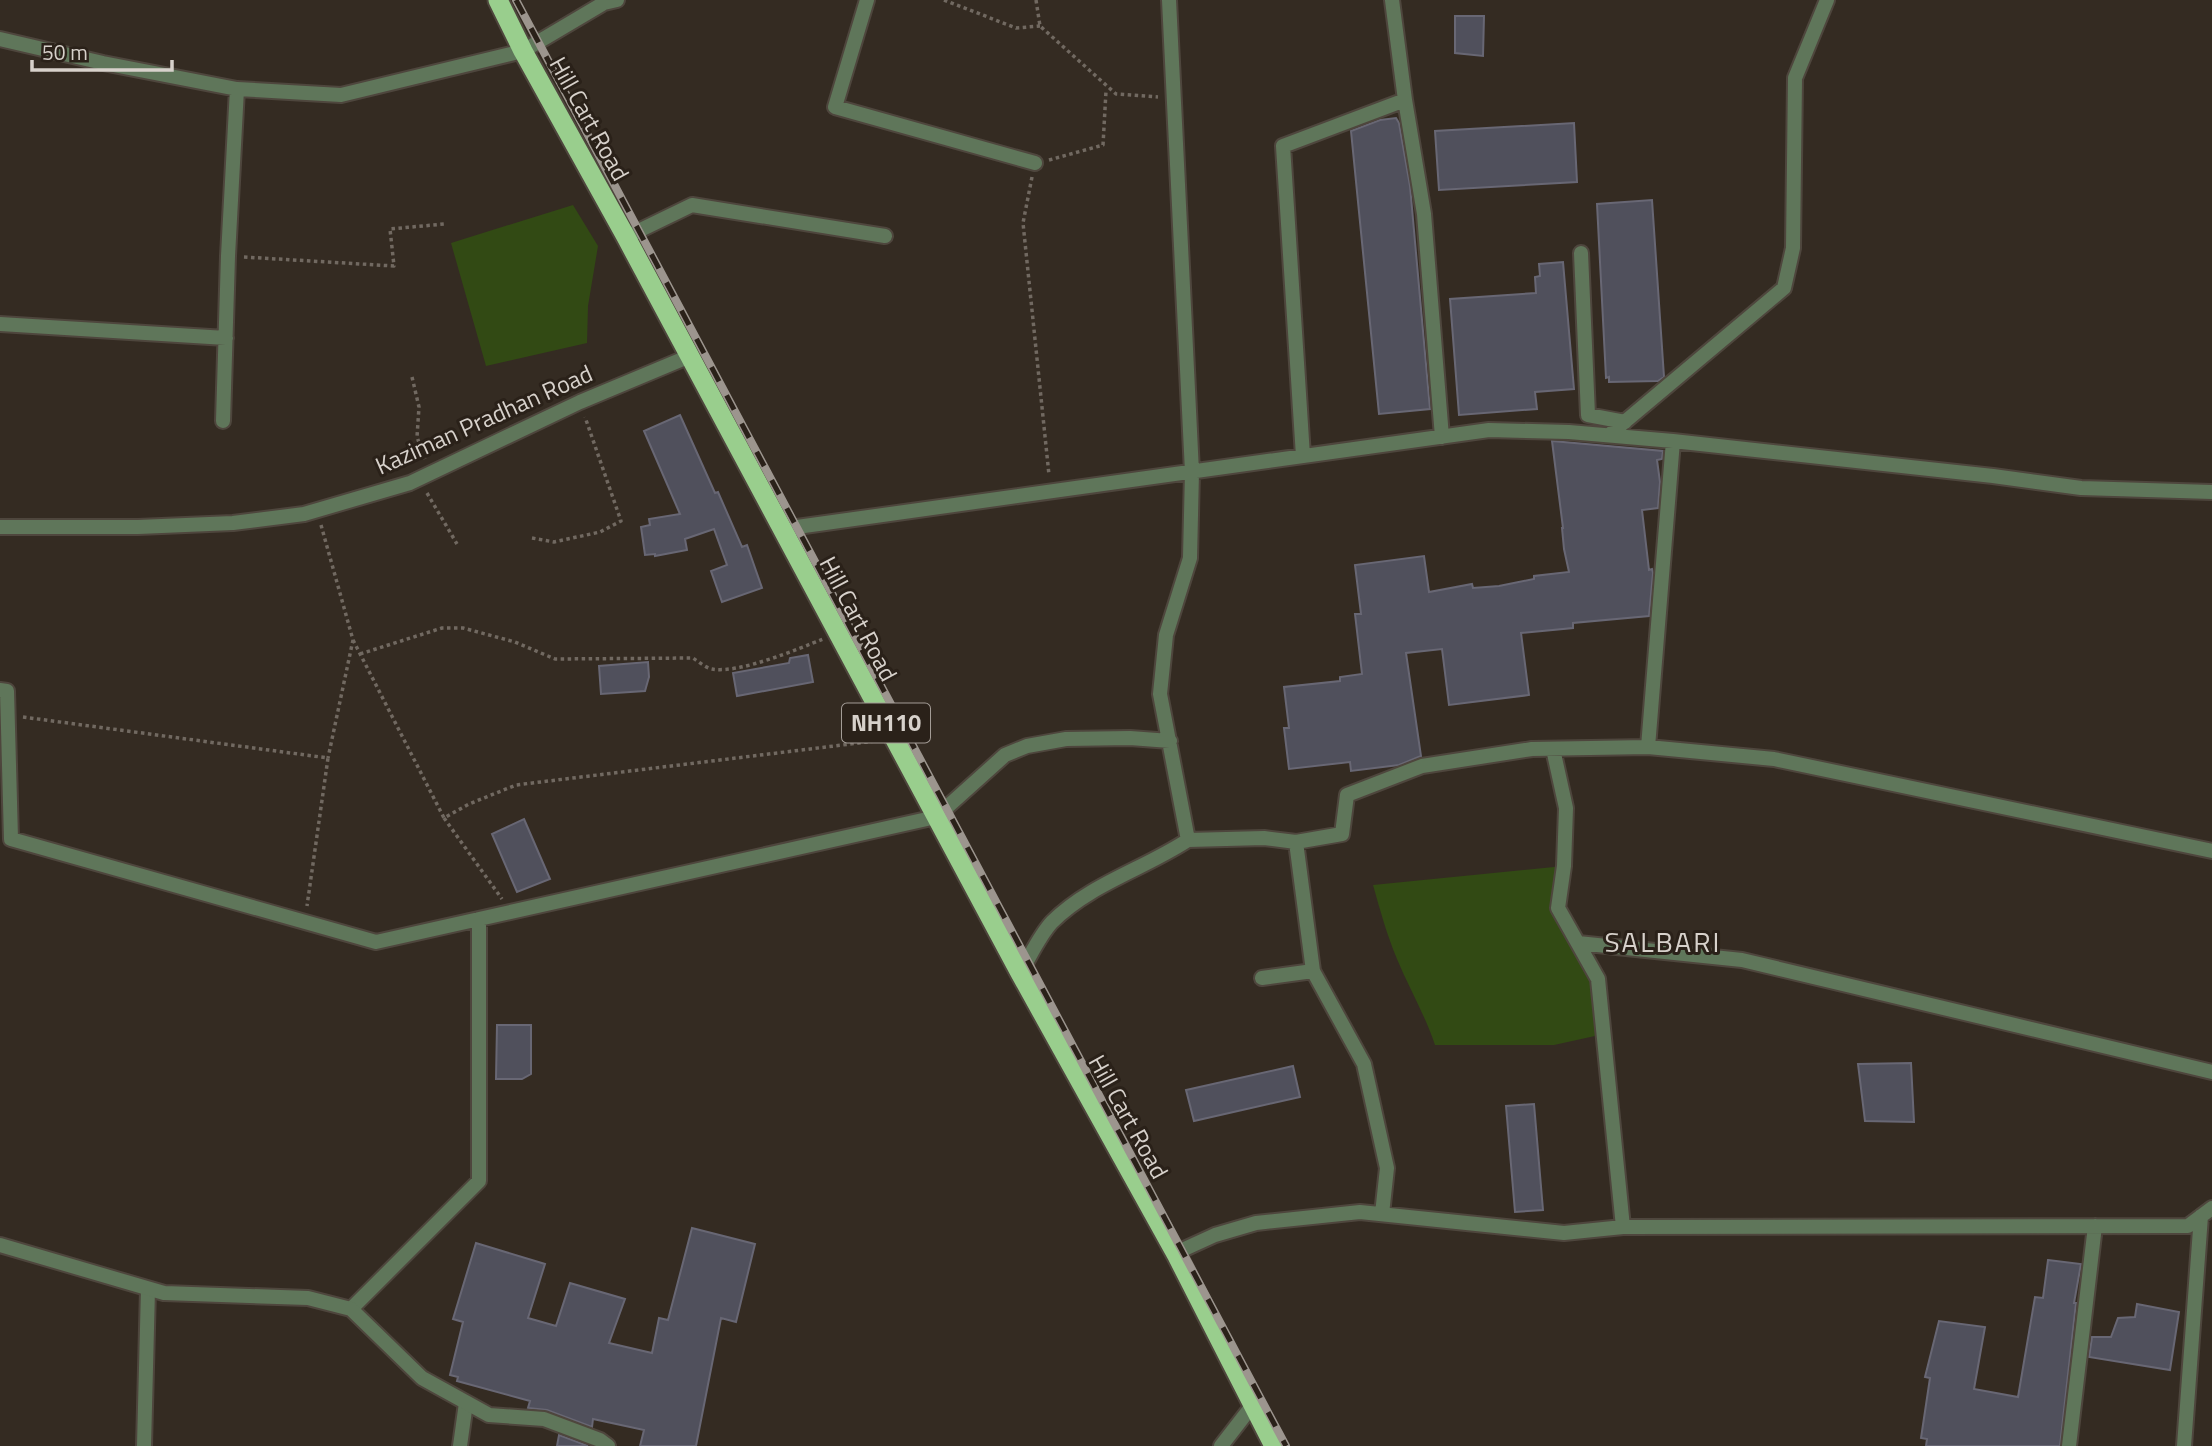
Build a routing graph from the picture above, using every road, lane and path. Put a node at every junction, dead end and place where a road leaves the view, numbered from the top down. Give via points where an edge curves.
1 (498, 0) edge
2 (617, 0) edge
3 (867, 0) edge
4 (944, 0) edge
5 (1036, 0) edge
6 (1169, 0) edge
7 (1392, 0) edge
8 (1827, 0) edge
9 (1040, 26) junction
10 (0, 39) edge
11 (523, 51) junction
12 (237, 89) junction
13 (1106, 92) dead end
14 (1174, 98) junction
15 (1405, 100) junction
16 (1035, 163) junction
17 (444, 223) dead end
18 (885, 236) dead end
19 (626, 237) junction
20 (1581, 253) dead end
21 (228, 256) junction
22 (0, 324) edge
23 (226, 338) junction
24 (690, 356) junction
25 (412, 377) dead end
26 (580, 402) junction
27 (223, 421) dead end
28 (1625, 422) junction
29 (1609, 435) junction
30 (1442, 437) junction
31 (1673, 441) junction
32 (1303, 456) junction
33 (1192, 472) junction
34 (424, 477) junction
35 (1050, 492) junction
36 (2212, 492) edge
37 (317, 510) junction
38 (0, 527) edge
39 (785, 534) junction
40 (532, 538) dead end
41 (457, 544) dead end
42 (838, 633) junction
43 (353, 640) junction
44 (360, 654) junction
45 (0, 690) edge
46 (7, 715) junction
47 (894, 739) junction
48 (1170, 741) junction
49 (1648, 747) junction
50 (1553, 749) junction
51 (328, 758) junction
52 (936, 817) junction
53 (444, 818) junction
54 (1188, 840) junction
55 (1296, 842) junction
56 (2212, 851) edge
57 (512, 912) junction
58 (479, 919) junction
59 (304, 922) junction
60 (1578, 943) junction
61 (1313, 971) junction
62 (1020, 973) junction
63 (1262, 978) dead end
64 (2212, 1072) edge
65 (2207, 1212) edge
66 (1382, 1213) junction
67 (2095, 1226) junction
68 (1623, 1227) junction
69 (0, 1245) edge
70 (1177, 1256) junction
71 (148, 1289) junction
72 (351, 1309) junction
73 (466, 1403) junction
74 (1252, 1406) junction
75 (144, 1446) edge
76 (460, 1446) edge
77 (608, 1446) edge
78 (1221, 1446) edge
79 (1274, 1446) edge
80 (2069, 1446) edge
81 (2185, 1446) edge

1 - 11 highway, Hill Cart Road / NH110
2 - 11 street via 604,3
3 - 16 street via 835,107
4 - 9 path via 1016,28
5 - 9 path
6 - 14 street
7 - 15 street
8 - 28 street via 1795,78 1793,248 1784,288
9 - 14 path via 1116,94
10 - 12 street
11 - 12 street via 341,95
11 - 19 highway, Hill Cart Road / NH110
12 - 21 street
13 - 16 path via 1103,145
14 - 33 street
15 - 30 street via 1424,214
15 - 32 street via 1283,146
16 - 35 path via 1023,223
17 - 21 path via 390,229 394,266
18 - 19 street via 692,205
19 - 24 highway, Hill Cart Road / NH110
20 - 28 street via 1588,415
21 - 23 street
22 - 23 street
23 - 27 street
24 - 26 street, Kaziman Pradhan Road
24 - 39 highway, Hill Cart Road / NH110
25 - 34 path
26 - 34 street, Kaziman Pradhan Road
26 - 40 path via 621,521 600,532 554,542
28 - 29 street
29 - 30 street via 1489,430
29 - 31 street
30 - 32 street
31 - 36 street via 2070,486
31 - 49 street
32 - 33 street
33 - 35 street
33 - 48 street via 1189,558 1162,669 1160,694
34 - 37 street, Kaziman Pradhan Road
34 - 41 path
35 - 39 street via 797,527
37 - 38 street, Kaziman Pradhan Road via 233,523
37 - 43 path
39 - 42 highway, Hill Cart Road / NH110
42 - 44 path via 746,666 711,670 693,658 555,659 463,628 442,628
42 - 47 highway, Hill Cart Road / NH110
43 - 44 path
43 - 51 path
44 - 53 path
45 - 46 street via 7,691
46 - 51 path
46 - 59 street via 10,839
47 - 52 highway, Hill Cart Road / NH110
47 - 53 path via 516,785
48 - 52 street via 1066,739 1027,746 1005,755
48 - 54 street
49 - 50 street
49 - 56 street via 1774,759
50 - 55 street via 1422,766 1348,795 1342,834
50 - 60 street via 1566,807 1558,908
51 - 59 path
52 - 57 street
52 - 62 highway, Hill Cart Road / NH110
53 - 57 path
54 - 55 street
54 - 62 street via 1076,900 1050,925
55 - 61 street
57 - 58 street
58 - 59 street via 376,943
58 - 72 street via 479,1181
60 - 64 street via 1742,960
60 - 68 street via 1598,979
61 - 63 street
61 - 66 street via 1364,1065 1387,1168
62 - 70 highway, Hill Cart Road / NH110
65 - 67 street via 2188,1226
65 - 81 street
66 - 68 street via 1564,1233
66 - 70 street via 1256,1223 1214,1236
67 - 68 street
67 - 80 street
69 - 71 street
70 - 74 highway, Hill Cart Road / NH110
71 - 72 street via 308,1298
71 - 75 street
72 - 73 street via 422,1378
73 - 76 street
73 - 77 street via 489,1415 544,1419
74 - 78 street
74 - 79 highway, Hill Cart Road / NH110

